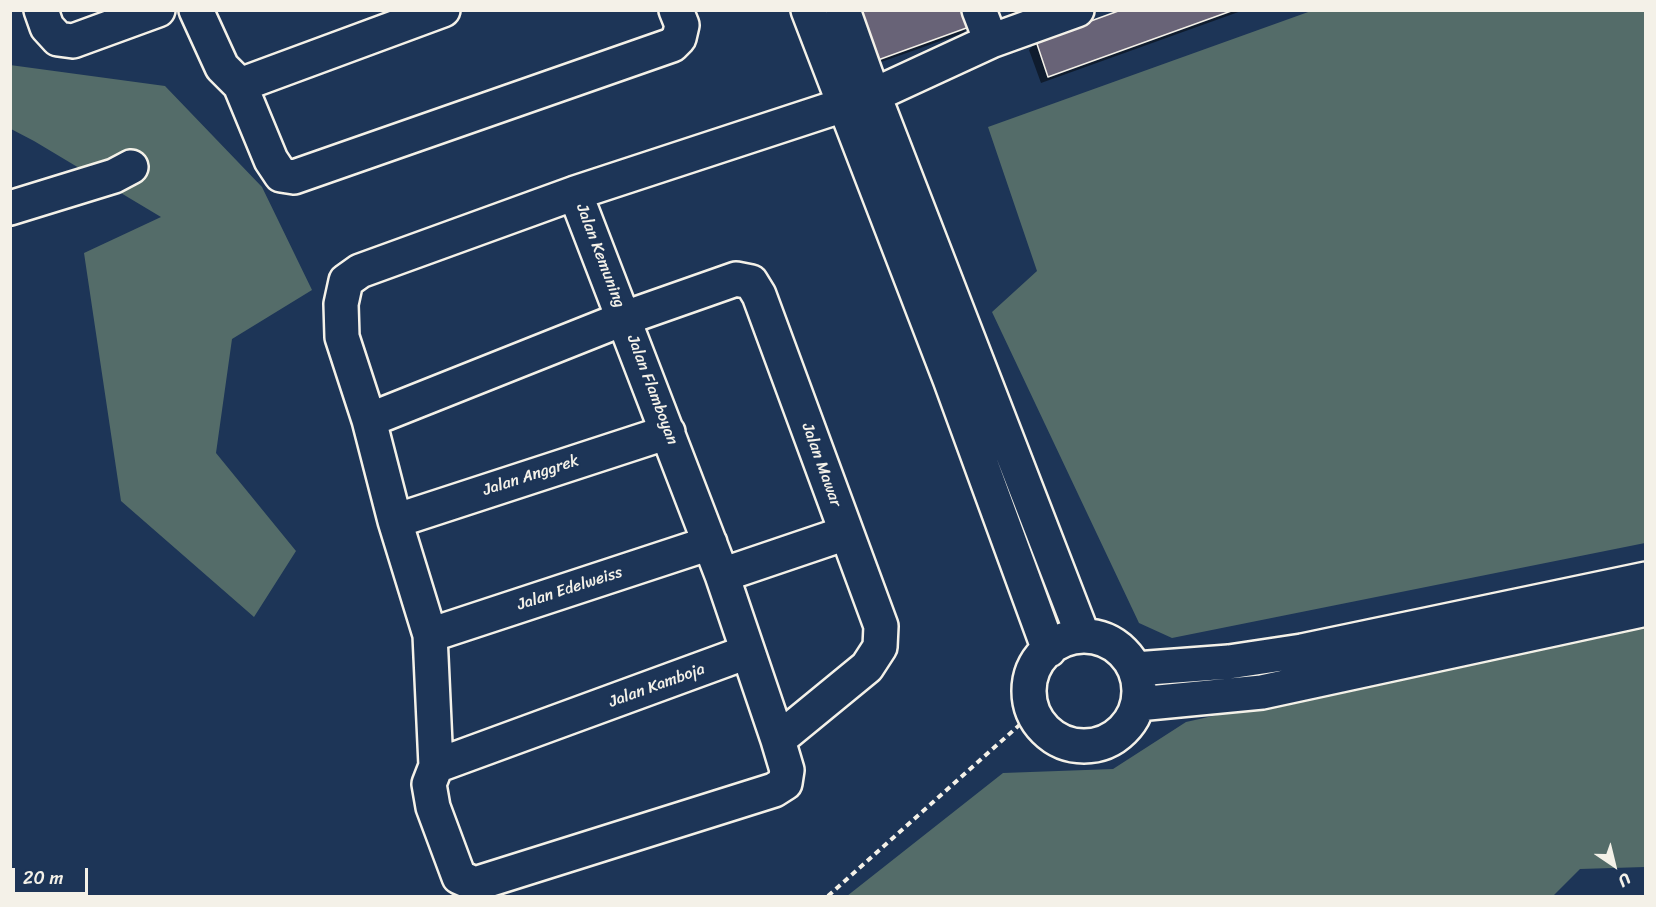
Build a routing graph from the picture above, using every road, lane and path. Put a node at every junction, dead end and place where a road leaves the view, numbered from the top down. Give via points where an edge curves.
1 (41, 10) edge
2 (158, 10) edge
3 (196, 10) edge
4 (443, 10) edge
5 (676, 10) edge
6 (808, 10) edge
7 (843, 10) edge
8 (979, 10) edge
9 (1077, 10) edge
10 (991, 41) junction
11 (240, 85) junction
12 (859, 100) junction
13 (131, 167) dead end
14 (575, 193) junction
15 (10, 208) edge
16 (625, 318) junction
17 (369, 420) junction
18 (668, 432) junction
19 (395, 521) junction
20 (846, 533) junction
21 (710, 543) junction
22 (722, 575) junction
23 (1646, 579) edge
24 (1646, 609) edge
25 (430, 635) junction
26 (1083, 636) junction
27 (1049, 650) junction
28 (747, 652) junction
29 (1135, 669) junction
30 (1138, 704) junction
31 (1034, 712) junction
32 (778, 740) junction
33 (436, 766) junction
34 (828, 897) edge

1 - 2 street via 47,27 58,39 73,41
3 - 11 street via 222,67
4 - 11 street
5 - 11 street via 682,25 680,38 672,45 294,177 281,175 271,160
6 - 12 street
7 - 12 street
8 - 10 street
9 - 10 street
10 - 12 street
12 - 14 street
12 - 26 street
12 - 27 street via 950,379
13 - 15 street via 114,176
14 - 16 street, Jalan Kemuning
14 - 17 street via 360,272 346,281 341,304 342,337
16 - 17 street, Jalan Flamboyan
16 - 18 street, Jalan Flamboyan
16 - 20 street, Jalan Mawar via 736,279 751,282
17 - 19 street
18 - 19 street, Jalan Anggrek
18 - 21 street, Jalan Flamboyan
19 - 25 street
20 - 22 street
20 - 32 street, Jalan Mawar via 881,626 880,647 867,667
21 - 22 street, Jalan Flamboyan
21 - 25 street, Jalan Edelweiss
22 - 28 street, Jalan Flamboyan
23 - 29 street via 1302,651 1229,662
24 - 30 street via 1262,692
25 - 33 street
26 - 27 street via 1069,638
26 - 29 street via 1111,643 1123,651
27 - 31 street via 1031,678 1029,692
28 - 32 street
28 - 33 street, Jalan Kamboja
29 - 30 street
30 - 31 street via 1124,729 1106,741 1085,746 1058,739
31 - 34 path
32 - 33 street via 787,770 786,783 774,790 475,884 459,877 433,807 429,784

